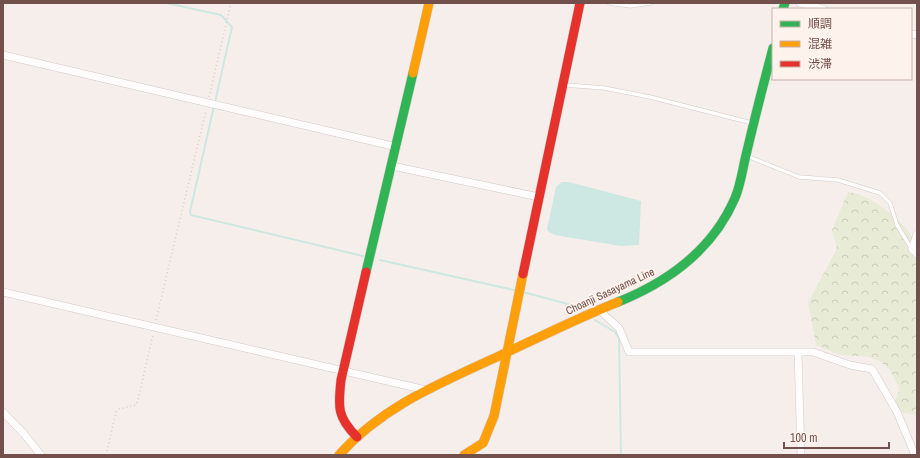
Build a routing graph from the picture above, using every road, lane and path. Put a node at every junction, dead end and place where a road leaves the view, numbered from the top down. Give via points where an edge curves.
1 (231, 3) edge
2 (429, 3) edge
3 (580, 3) edge
4 (609, 3) edge
5 (651, 3) edge
6 (800, 3) edge
7 (818, 8) edge
8 (772, 52) edge
9 (3, 55) edge
10 (565, 85) junction
11 (207, 103) junction
12 (754, 123) junction
13 (397, 147) junction
14 (746, 156) junction
15 (392, 166) junction
16 (539, 197) junction
17 (917, 234) edge
18 (914, 252) edge
19 (3, 292) edge
20 (598, 310) junction
21 (155, 327) junction
22 (506, 352) junction
23 (798, 353) junction
24 (343, 372) junction
25 (426, 390) junction
26 (3, 412) edge
27 (357, 437) junction
28 (40, 455) edge
29 (106, 455) edge
30 (339, 455) edge
31 (464, 455) edge
32 (801, 455) edge
33 (915, 455) edge

1 - 11 path
2 - 13 street
3 - 10 street
4 - 5 lane via 630,6
6 - 7 street
8 - 12 street, Choanji Sasayama Line
9 - 11 street
10 - 12 lane via 604,88 650,97
10 - 16 street
11 - 13 street
11 - 21 path
12 - 14 street, Choanji Sasayama Line
13 - 15 street
14 - 18 lane via 798,177 838,180 880,193 890,203 897,225
14 - 20 street, Choanji Sasayama Line via 735,197 724,220 700,252 649,288
15 - 16 street
15 - 24 street
16 - 22 street
17 - 18 street
19 - 21 street
20 - 22 street, Choanji Sasayama Line
20 - 23 street via 619,328 629,352
21 - 24 street
21 - 29 path via 138,400 136,405 116,412
22 - 25 street, Choanji Sasayama Line
22 - 31 street via 494,416 483,443
23 - 32 street
23 - 33 street via 813,352 850,365 872,369 897,412
24 - 25 street
24 - 27 street via 339,415
25 - 27 street, Choanji Sasayama Line via 377,419
26 - 28 street
27 - 30 street, Choanji Sasayama Line

